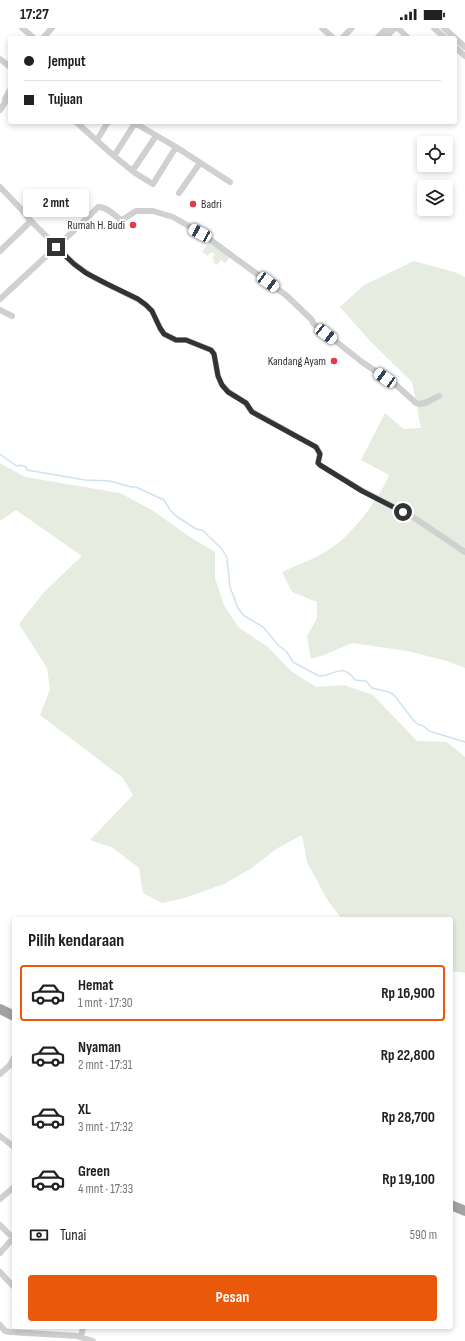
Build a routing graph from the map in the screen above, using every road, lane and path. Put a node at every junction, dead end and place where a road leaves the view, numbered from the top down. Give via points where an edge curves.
1 (22, 28) edge
2 (52, 28) edge
3 (322, 28) edge
4 (352, 28) edge
5 (386, 28) edge
6 (396, 28) edge
7 (434, 28) edge
8 (444, 28) edge
9 (32, 36) edge
10 (45, 36) edge
11 (331, 36) edge
12 (344, 36) edge
13 (379, 36) edge
14 (387, 36) edge
15 (406, 36) edge
16 (443, 36) edge
17 (453, 36) edge
18 (457, 40) edge
19 (465, 47) edge
20 (457, 49) edge
21 (465, 56) edge
22 (0, 59) edge
23 (8, 65) edge
24 (8, 94) edge
25 (0, 110) edge
26 (78, 124) edge
27 (107, 124) edge
28 (133, 124) edge
29 (137, 124) edge
30 (156, 136) junction
31 (97, 140) junction
32 (176, 148) junction
33 (114, 156) junction
34 (200, 163) junction
35 (133, 170) junction
36 (230, 182) dead end
37 (0, 187) edge
38 (179, 193) dead end
39 (31, 221) junction
40 (56, 247) junction
41 (0, 251) edge
42 (0, 299) edge
43 (0, 310) edge
44 (12, 316) dead end
45 (439, 396) dead end
46 (465, 552) edge
47 (0, 1009) edge
48 (12, 1015) edge
49 (12, 1061) edge
50 (0, 1074) edge
51 (0, 1136) edge
52 (12, 1145) edge
53 (12, 1188) edge
54 (1, 1195) edge
55 (453, 1206) edge
56 (465, 1211) edge
57 (0, 1225) edge
58 (12, 1236) edge
59 (12, 1239) edge
60 (0, 1253) edge
61 (0, 1272) edge
62 (12, 1285) edge
63 (0, 1325) edge
64 (83, 1329) edge
65 (81, 1337) junction
66 (93, 1341) edge

1 - 9 street
2 - 10 street
3 - 11 street
4 - 12 street
5 - 13 street
6 - 14 street
6 - 15 street
7 - 16 street
8 - 17 street
18 - 19 street
20 - 21 street
22 - 23 street
24 - 25 street
26 - 31 street
27 - 31 street
28 - 33 street
29 - 30 street
30 - 32 street
30 - 35 street
31 - 33 street
32 - 34 street
32 - 35 street via 153,184
33 - 35 street
34 - 36 street
34 - 38 street
37 - 39 street
39 - 40 street
39 - 41 street
40 - 42 street
40 - 45 street via 98,207 122,220 136,211 153,211 170,216 202,234 287,296 319,328 396,385 416,403 425,403
40 - 46 street via 86,273 146,305 164,334 211,350 220,380 228,392 246,403 252,412 316,447 320,454 320,465 362,491 413,517
43 - 44 street
47 - 48 highway
49 - 50 street
51 - 52 street
53 - 54 street
55 - 56 highway
57 - 58 street
59 - 60 street
61 - 62 street
63 - 65 street via 10,1332
64 - 65 street
65 - 66 street

